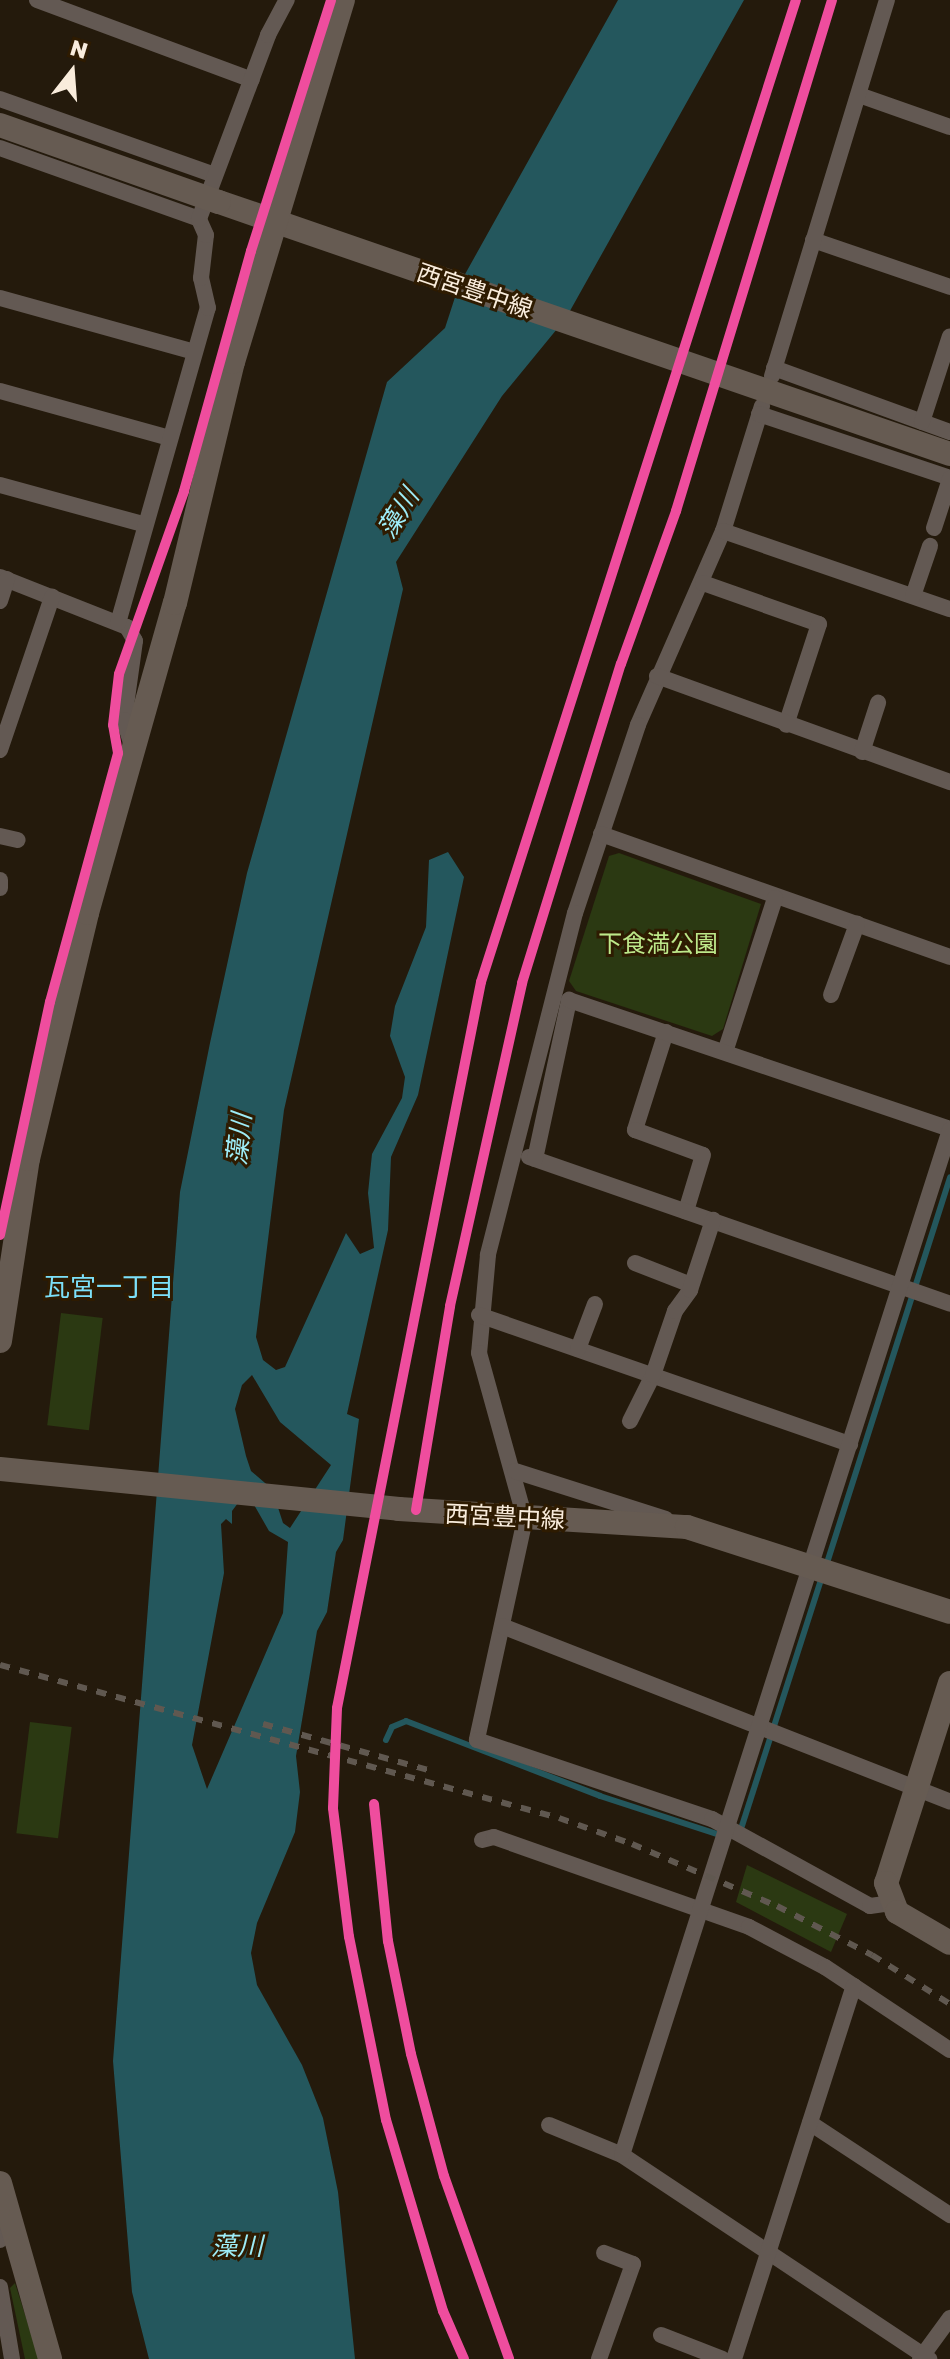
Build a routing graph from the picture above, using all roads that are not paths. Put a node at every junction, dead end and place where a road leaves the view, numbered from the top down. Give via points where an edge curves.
1 (37, 0) edge
2 (287, 0) edge
3 (343, 0) edge
4 (887, 0) edge
5 (252, 80) junction
6 (859, 95) junction
7 (0, 99) edge
8 (0, 125) edge
9 (950, 127) edge
10 (0, 148) edge
11 (215, 175) junction
12 (199, 219) junction
13 (286, 225) junction
14 (813, 240) junction
15 (950, 287) edge
16 (0, 298) edge
17 (950, 336) edge
18 (195, 352) junction
19 (0, 391) edge
20 (914, 430) junction
21 (950, 432) edge
22 (169, 438) junction
23 (950, 454) edge
24 (950, 478) edge
25 (0, 485) edge
26 (143, 524) junction
27 (934, 528) dead end
28 (723, 531) junction
29 (930, 546) dead end
30 (3, 578) edge
31 (703, 583) junction
32 (913, 596) junction
33 (52, 597) junction
34 (0, 601) edge
35 (950, 609) edge
36 (118, 623) junction
37 (657, 676) junction
38 (878, 703) dead end
39 (786, 725) junction
40 (0, 750) edge
41 (134, 752) junction
42 (862, 752) junction
43 (950, 782) edge
44 (601, 834) junction
45 (0, 836) edge
46 (18, 840) dead end
47 (0, 880) edge
48 (0, 888) edge
49 (775, 898) junction
50 (857, 924) junction
51 (950, 957) edge
52 (831, 995) dead end
53 (666, 1032) junction
54 (725, 1052) junction
55 (950, 1130) edge
56 (514, 1152) junction
57 (535, 1159) junction
58 (686, 1211) junction
59 (713, 1220) junction
60 (635, 1263) dead end
61 (691, 1285) junction
62 (909, 1289) junction
63 (595, 1304) dead end
64 (950, 1304) edge
65 (479, 1315) junction
66 (0, 1341) edge
67 (578, 1349) junction
68 (653, 1375) junction
69 (630, 1421) dead end
70 (850, 1444) junction
71 (0, 1469) edge
72 (515, 1471) junction
73 (525, 1519) junction
74 (700, 1530) junction
75 (819, 1570) junction
76 (950, 1612) edge
77 (502, 1626) junction
78 (950, 1683) edge
79 (768, 1732) junction
80 (915, 1788) junction
81 (950, 1802) edge
82 (735, 1833) junction
83 (482, 1840) dead end
84 (891, 1903) junction
85 (701, 1908) junction
86 (950, 1943) edge
87 (854, 1986) junction
88 (950, 2050) edge
89 (810, 2123) junction
90 (549, 2125) dead end
91 (622, 2155) junction
92 (2, 2189) edge
93 (950, 2215) edge
94 (0, 2240) edge
95 (604, 2253) dead end
96 (768, 2253) junction
97 (0, 2287) edge
98 (950, 2318) edge
99 (661, 2335) dead end
100 (924, 2357) edge
101 (12, 2359) edge
102 (50, 2359) edge
103 (599, 2359) edge
104 (723, 2359) edge
105 (734, 2359) edge

1 - 5 street
2 - 5 street
3 - 13 main road
4 - 6 street
5 - 11 street
6 - 9 street
6 - 14 street
7 - 11 street
8 - 13 main road, 西宮豊中線, bridge
10 - 12 street
11 - 12 street
12 - 18 street via 206,235 201,278 208,308
13 - 20 main road, 西宮豊中線 via 789,398
13 - 41 main road via 233,362
14 - 15 street
14 - 20 street via 773,372
16 - 18 street
17 - 20 street
18 - 22 street
19 - 22 street
20 - 21 street
20 - 23 main road, 西宮豊中線
22 - 26 street
24 - 27 street
24 - 28 street via 761,410
25 - 26 street
26 - 36 street
28 - 31 street
28 - 32 street
29 - 32 street
30 - 33 street
30 - 34 street
31 - 37 street
31 - 39 street via 819,624
32 - 35 street
33 - 36 street
33 - 40 street
36 - 41 street via 135,641 124,720
37 - 39 street
37 - 44 street
38 - 42 street
39 - 42 street
41 - 66 main road via 87,913 28,1159
42 - 43 street
44 - 49 street
44 - 56 street via 568,939
45 - 46 street
47 - 48 street
49 - 50 street
49 - 54 street
50 - 51 street
50 - 52 street
53 - 54 street
53 - 57 street via 569,1000
53 - 58 street via 635,1130 703,1155
54 - 55 street
55 - 62 street
56 - 57 street
56 - 65 street
57 - 58 street
58 - 59 street
59 - 61 street
59 - 62 street
60 - 61 street
61 - 68 street via 675,1311
62 - 64 street
62 - 70 street
63 - 67 street
65 - 67 street
65 - 72 street via 485,1380
67 - 68 street
68 - 69 street
68 - 70 street
70 - 75 street
71 - 73 main road, 西宮豊中線
72 - 73 street
72 - 74 street
73 - 74 main road, 西宮豊中線
73 - 77 street
74 - 75 main road, 西宮豊中線
75 - 76 main road, 西宮豊中線
75 - 79 street
77 - 79 street
77 - 82 street via 477,1740 654,1798
78 - 80 main road
79 - 80 street
79 - 82 street
80 - 81 street
80 - 84 main road via 887,1869
82 - 84 street via 870,1906
82 - 85 street
83 - 85 street via 494,1837
84 - 86 main road
85 - 87 street via 787,1946
85 - 91 street
87 - 88 street
87 - 89 street
89 - 93 street
89 - 96 street
90 - 91 street
91 - 96 street
92 - 94 street
92 - 102 main road
95 - 103 street via 633,2264
96 - 100 street
96 - 105 street
97 - 101 street
98 - 100 street
99 - 104 street

